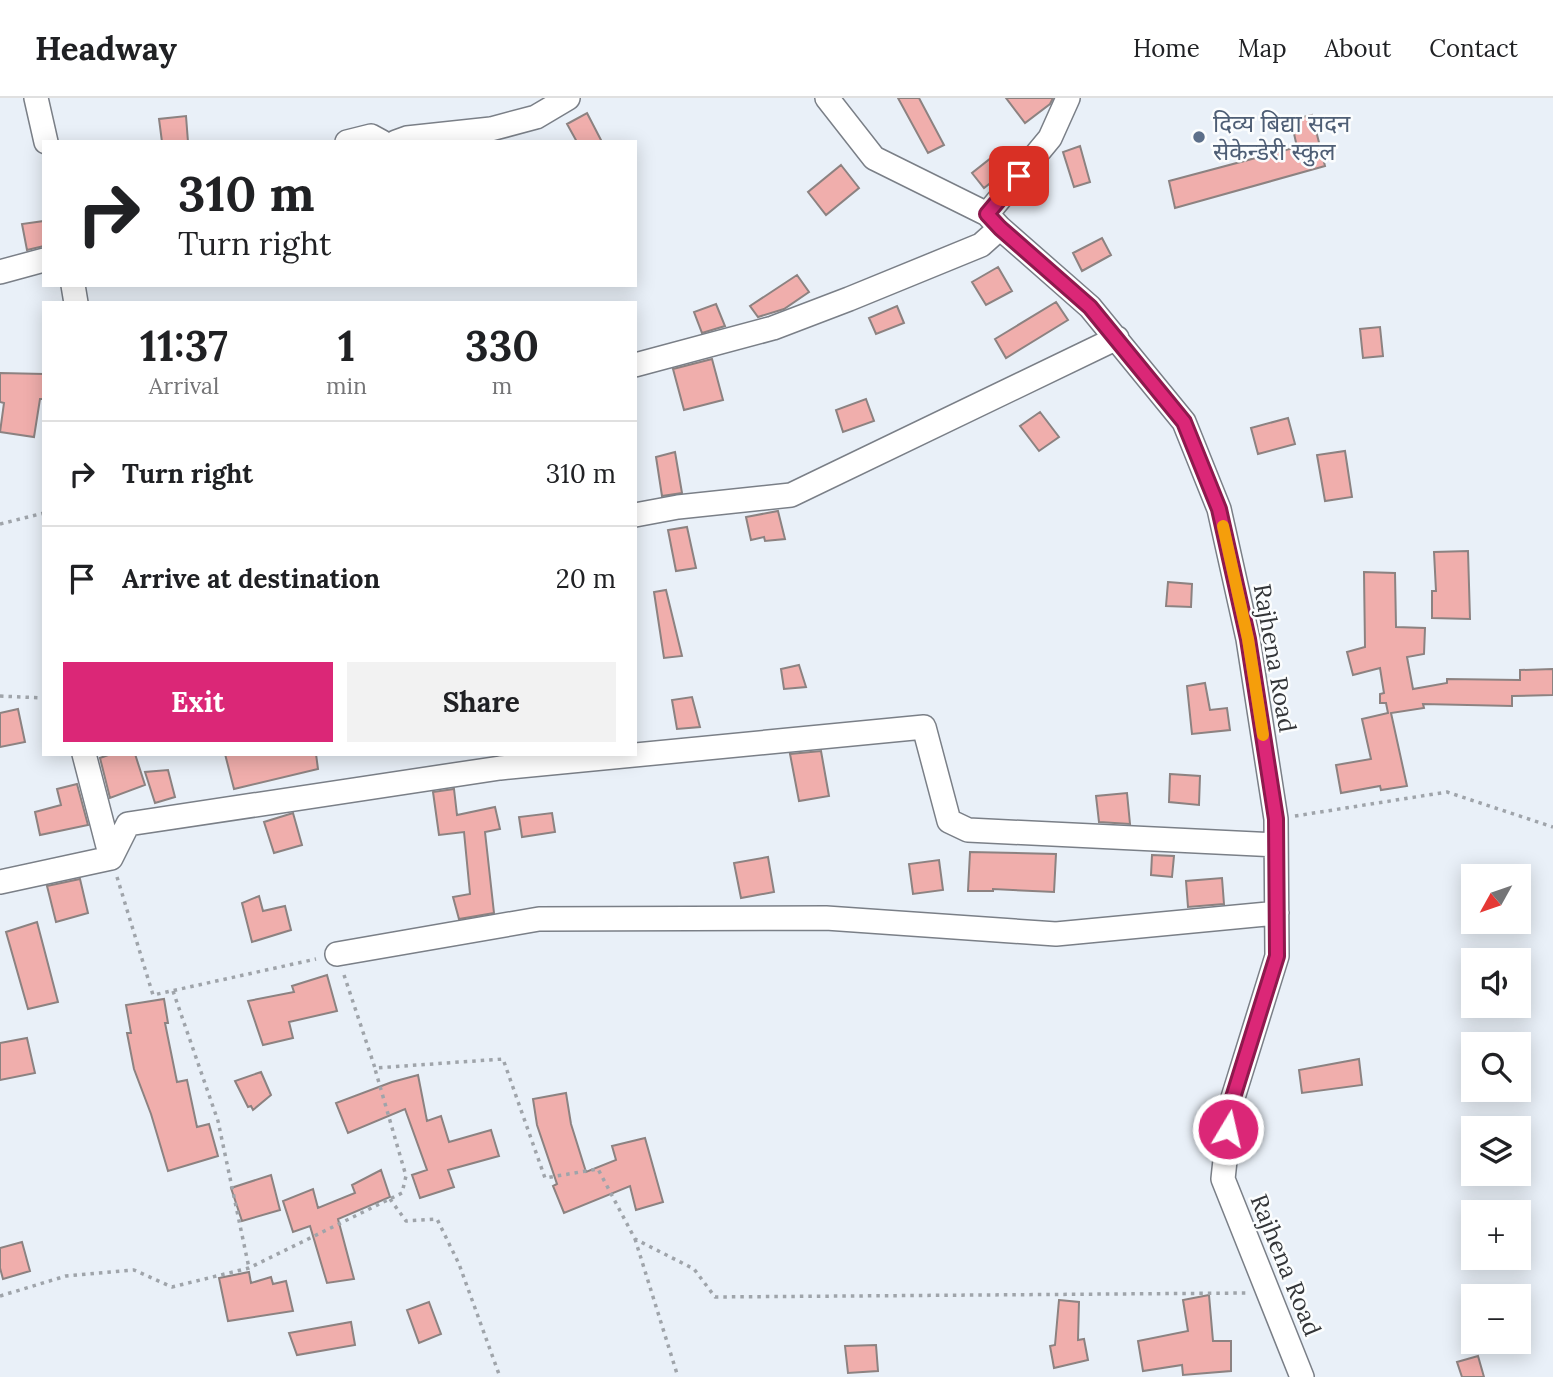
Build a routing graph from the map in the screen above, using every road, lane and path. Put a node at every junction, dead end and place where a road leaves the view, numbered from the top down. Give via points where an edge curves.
1 (36, 98) edge
2 (568, 98) edge
3 (827, 98) edge
4 (1068, 98) edge
5 (46, 140) edge
6 (355, 140) edge
7 (379, 140) edge
8 (402, 140) edge
9 (994, 221) junction
10 (42, 261) edge
11 (0, 272) edge
12 (1117, 338) junction
13 (637, 364) edge
14 (42, 514) edge
15 (637, 515) edge
16 (0, 524) edge
17 (0, 696) edge
18 (42, 698) edge
19 (637, 755) edge
20 (85, 756) edge
21 (624, 756) edge
22 (1276, 819) junction
23 (1553, 827) edge
24 (1276, 845) junction
25 (111, 858) junction
26 (0, 882) edge
27 (1277, 913) junction
28 (337, 954) junction
29 (173, 991) junction
30 (375, 1068) junction
31 (390, 1199) junction
32 (635, 1239) junction
33 (249, 1268) junction
34 (1269, 1293) junction
35 (0, 1296) edge
36 (500, 1377) edge
37 (678, 1377) edge
38 (1302, 1377) edge

1 - 5 street
2 - 8 street via 536,117 491,129
3 - 9 street, Rajhena Road via 874,158
4 - 9 street via 1050,138
6 - 7 street via 371,136
9 - 12 street, Rajhena Road via 1090,307
9 - 13 street via 981,245 837,304 773,328
10 - 11 street
12 - 15 street via 791,495
12 - 22 street, Rajhena Road via 1184,422 1219,509 1248,639
14 - 16 path
17 - 18 path
19 - 24 street via 924,727 948,821 968,830
20 - 25 street
21 - 25 street via 500,768 128,824
22 - 23 path via 1447,792
22 - 24 street, Rajhena Road
24 - 27 street, Rajhena Road
25 - 26 street
25 - 29 path via 153,995
27 - 28 street via 1056,934 826,918 539,919
27 - 34 street, Rajhena Road via 1277,956 1231,1104 1223,1179
28 - 29 path
28 - 30 path
29 - 33 path via 218,1121
30 - 31 path via 406,1176 402,1193
30 - 32 path via 503,1059 545,1178 598,1169
31 - 33 path
31 - 36 path via 406,1222 437,1219 459,1264
32 - 34 path via 694,1269 715,1297
32 - 37 path
33 - 35 path via 172,1287 134,1270 66,1276
34 - 38 street, Rajhena Road

